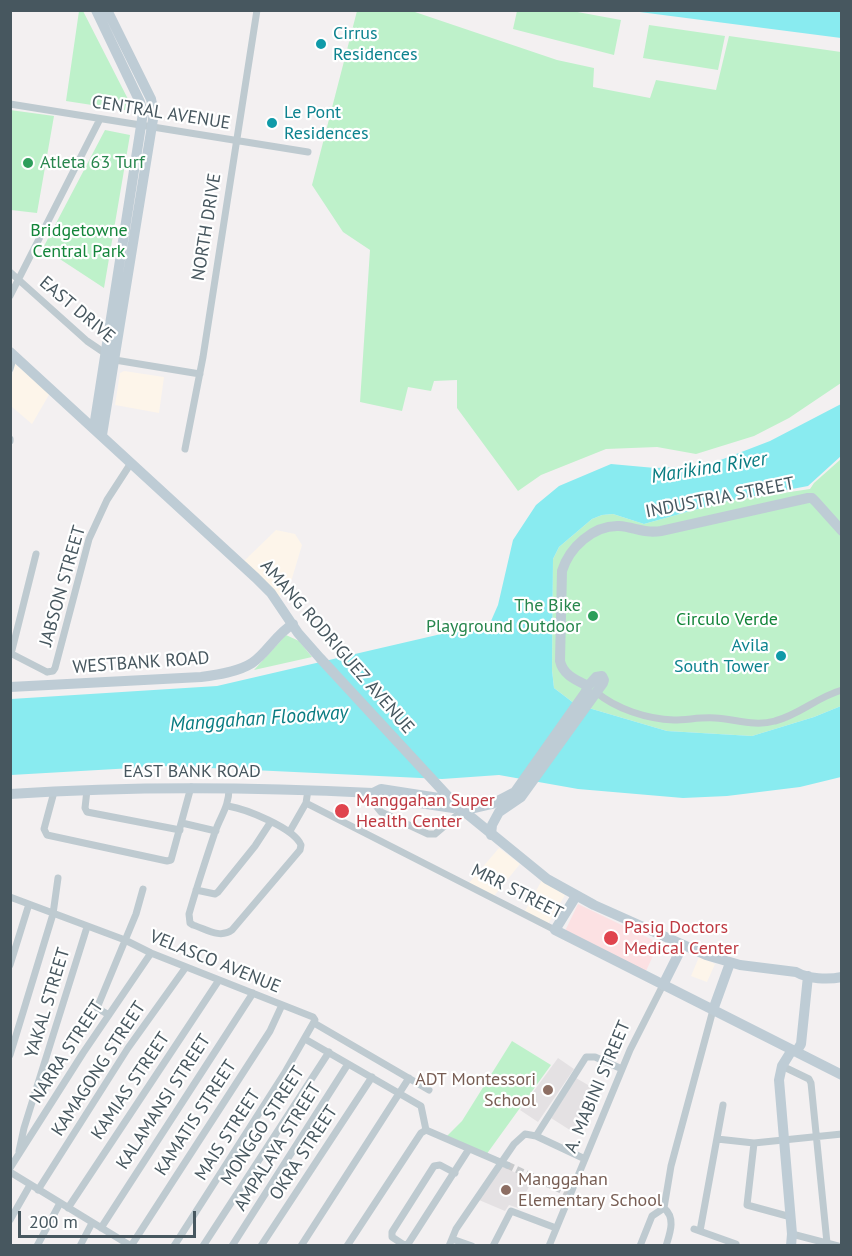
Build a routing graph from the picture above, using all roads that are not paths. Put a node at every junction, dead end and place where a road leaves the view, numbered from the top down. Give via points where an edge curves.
1 (96, 10) edge
2 (108, 10) edge
3 (257, 10) edge
4 (10, 104) edge
5 (100, 119) junction
6 (147, 127) junction
7 (236, 141) junction
8 (308, 152) dead end
9 (10, 272) edge
10 (19, 279) junction
11 (10, 296) edge
12 (12, 354) edge
13 (110, 357) junction
14 (10, 369) edge
15 (200, 374) junction
16 (98, 431) junction
17 (185, 448) dead end
18 (131, 463) junction
19 (842, 531) edge
20 (36, 554) dead end
21 (293, 624) junction
22 (11, 654) edge
23 (47, 672) junction
24 (48, 685) junction
25 (10, 687) edge
26 (842, 690) edge
27 (590, 693) junction
28 (191, 788) junction
29 (228, 788) junction
30 (87, 790) junction
31 (308, 790) junction
32 (54, 792) junction
33 (373, 793) junction
34 (10, 794) edge
35 (448, 797) junction
36 (306, 803) junction
37 (228, 806) junction
38 (459, 809) junction
39 (495, 810) junction
40 (270, 823) junction
41 (181, 826) junction
42 (216, 831) junction
43 (290, 831) junction
44 (487, 832) junction
45 (58, 878) dead end
46 (143, 889) dead end
47 (196, 890) junction
48 (576, 896) junction
49 (10, 897) edge
50 (29, 904) junction
51 (53, 914) junction
52 (87, 927) junction
53 (555, 930) junction
54 (125, 940) junction
55 (683, 945) junction
56 (151, 953) junction
57 (730, 963) junction
58 (10, 965) edge
59 (186, 967) junction
60 (796, 972) junction
61 (808, 976) junction
62 (842, 976) edge
63 (219, 980) junction
64 (663, 985) junction
65 (253, 993) junction
66 (282, 1005) junction
67 (713, 1010) junction
68 (109, 1015) junction
69 (314, 1023) junction
70 (305, 1039) junction
71 (794, 1051) junction
72 (328, 1052) junction
73 (10, 1055) edge
74 (348, 1064) junction
75 (782, 1066) junction
76 (622, 1070) junction
77 (842, 1075) edge
78 (372, 1077) junction
79 (409, 1078) junction
80 (429, 1090) dead end
81 (399, 1093) junction
82 (723, 1105) dead end
83 (426, 1130) junction
84 (842, 1134) edge
85 (536, 1136) junction
86 (818, 1138) junction
87 (717, 1139) junction
88 (785, 1141) junction
89 (754, 1143) junction
90 (469, 1149) junction
91 (18, 1156) junction
92 (585, 1159) junction
93 (505, 1164) junction
94 (10, 1170) edge
95 (455, 1173) junction
96 (30, 1185) junction
97 (38, 1190) junction
98 (60, 1203) junction
99 (68, 1208) junction
100 (664, 1208) junction
101 (791, 1217) junction
102 (10, 1220) edge
103 (92, 1223) junction
104 (101, 1228) junction
105 (556, 1228) junction
106 (791, 1240) edge
107 (450, 1242) edge
108 (122, 1243) edge
109 (827, 1243) junction
110 (396, 1244) edge
111 (736, 1244) dead end
112 (37, 1245) edge
113 (80, 1245) edge
114 (131, 1245) edge
115 (174, 1245) edge
116 (203, 1245) edge
117 (232, 1245) edge
118 (261, 1245) edge
119 (301, 1245) edge
120 (347, 1245) edge
121 (472, 1245) edge
122 (493, 1245) edge
123 (549, 1245) edge
124 (640, 1245) edge
125 (666, 1245) edge
126 (838, 1245) edge

1 - 6 street via 142,107
2 - 6 street via 152,99 154,113
3 - 7 street, NORTH DRIVE via 253,58
4 - 5 street, CENTRAL AVENUE
5 - 6 street, CENTRAL AVENUE
5 - 10 street
6 - 7 street, CENTRAL AVENUE
6 - 13 street
7 - 8 street, CENTRAL AVENUE
7 - 15 street, NORTH DRIVE
9 - 10 street, EAST DRIVE
10 - 11 street
10 - 13 street, EAST DRIVE
12 - 14 street
12 - 16 street, AMANG RODRIGUEZ AVENUE
13 - 15 street, EAST DRIVE
13 - 16 street
15 - 17 street, NORTH DRIVE
16 - 18 street, AMANG RODRIGUEZ AVENUE
18 - 21 street, AMANG RODRIGUEZ AVENUE via 256,578
18 - 23 street, JABSON STREET via 94,526 55,668
19 - 27 street, INDUSTRIA STREET via 808,498 651,532 618,526 585,538 573,548 562,571 560,661 562,669
20 - 22 street
21 - 24 street, WESTBANK ROAD via 252,663 222,673
21 - 35 street, AMANG RODRIGUEZ AVENUE
22 - 23 street
23 - 24 street, JABSON STREET
24 - 25 street, WESTBANK ROAD
26 - 27 street via 781,720 754,724 712,718 648,717
27 - 39 street, EAST BANK ROAD via 518,795
28 - 29 street, EAST BANK ROAD
28 - 30 street, EAST BANK ROAD
28 - 41 street
29 - 31 street, EAST BANK ROAD
29 - 37 street
30 - 32 street, EAST BANK ROAD
30 - 41 street via 87,812
31 - 33 street, EAST BANK ROAD
31 - 36 street
32 - 34 street, EAST BANK ROAD
32 - 41 street via 44,829 47,835 167,861 171,860
33 - 35 street, EAST BANK ROAD via 381,789
33 - 38 street, EAST BANK ROAD
33 - 38 street via 373,802 381,812 428,834 435,834
35 - 38 street, AMANG RODRIGUEZ AVENUE
36 - 43 street
36 - 53 street, MRR STREET
37 - 40 street
37 - 42 street
38 - 39 street, EAST BANK ROAD
38 - 44 street, AMANG RODRIGUEZ AVENUE
39 - 44 street
40 - 43 street
40 - 47 street via 218,892
41 - 42 street
42 - 47 street
43 - 47 street via 300,841 300,850 226,934 190,922
44 - 48 street, AMANG RODRIGUEZ AVENUE via 547,879
45 - 51 street
46 - 54 street
48 - 53 street
48 - 55 street, AMANG RODRIGUEZ AVENUE
49 - 50 street, VELASCO AVENUE
50 - 51 street, VELASCO AVENUE
50 - 58 street
51 - 52 street, VELASCO AVENUE
51 - 73 street
52 - 54 street, VELASCO AVENUE
52 - 91 street, YAKAL STREET
53 - 64 street, MRR STREET
54 - 56 street, VELASCO AVENUE
54 - 68 street via 97,1008
55 - 57 street, AMANG RODRIGUEZ AVENUE
55 - 64 street, A. MABINI STREET
56 - 59 street, VELASCO AVENUE
56 - 68 street, NARRA STREET
57 - 60 street, AMANG RODRIGUEZ AVENUE
57 - 67 street
59 - 63 street, VELASCO AVENUE
59 - 97 street, KAMAGONG STREET via 128,1048
60 - 61 street, AMANG RODRIGUEZ AVENUE
60 - 62 street, AMANG RODRIGUEZ AVENUE
61 - 62 street, AMANG RODRIGUEZ AVENUE
61 - 71 street via 801,1044
63 - 65 street, VELASCO AVENUE
63 - 99 street, KAMIAS STREET
64 - 67 street, MRR STREET
64 - 76 street, A. MABINI STREET
65 - 66 street, VELASCO AVENUE
65 - 104 street, KALAMANSI STREET
66 - 69 street, VELASCO AVENUE via 313,1017
66 - 114 street, KAMATIS STREET via 270,1031
67 - 71 street, MRR STREET
67 - 100 street via 671,1166
68 - 91 street, NARRA STREET
69 - 70 street
69 - 79 street
70 - 72 street
70 - 115 street, MAIS STREET
71 - 75 street
71 - 77 street, MRR STREET
72 - 74 street
72 - 116 street, MONGGO STREET
74 - 78 street
74 - 117 street, AMPALAYA STREET
75 - 86 street via 809,1079
75 - 88 street via 779,1080
76 - 85 street via 595,1057 586,1057
76 - 92 street, A. MABINI STREET
78 - 81 street
78 - 118 street, OKRA STREET
79 - 80 street
79 - 81 street
81 - 83 street via 423,1109
81 - 119 street
82 - 87 street
83 - 90 street
83 - 120 street
84 - 86 street
85 - 92 street
85 - 93 street via 525,1134 514,1144
86 - 88 street
86 - 109 street
87 - 89 street
87 - 111 street via 697,1230
88 - 89 street
88 - 101 street
89 - 101 street via 747,1205
90 - 93 street
90 - 95 street
91 - 94 street, NARRA STREET
92 - 105 street, A. MABINI STREET
93 - 107 street
94 - 96 street
95 - 110 street via 408,1244
95 - 110 street via 435,1166 392,1232
96 - 97 street
96 - 102 street
97 - 98 street
98 - 99 street
98 - 112 street
99 - 103 street
100 - 124 street via 652,1216
100 - 125 street via 671,1219
101 - 106 street
103 - 104 street
103 - 113 street
104 - 108 street
105 - 122 street via 511,1211
105 - 123 street, A. MABINI STREET
106 - 109 street
107 - 121 street
108 - 114 street
109 - 126 street

